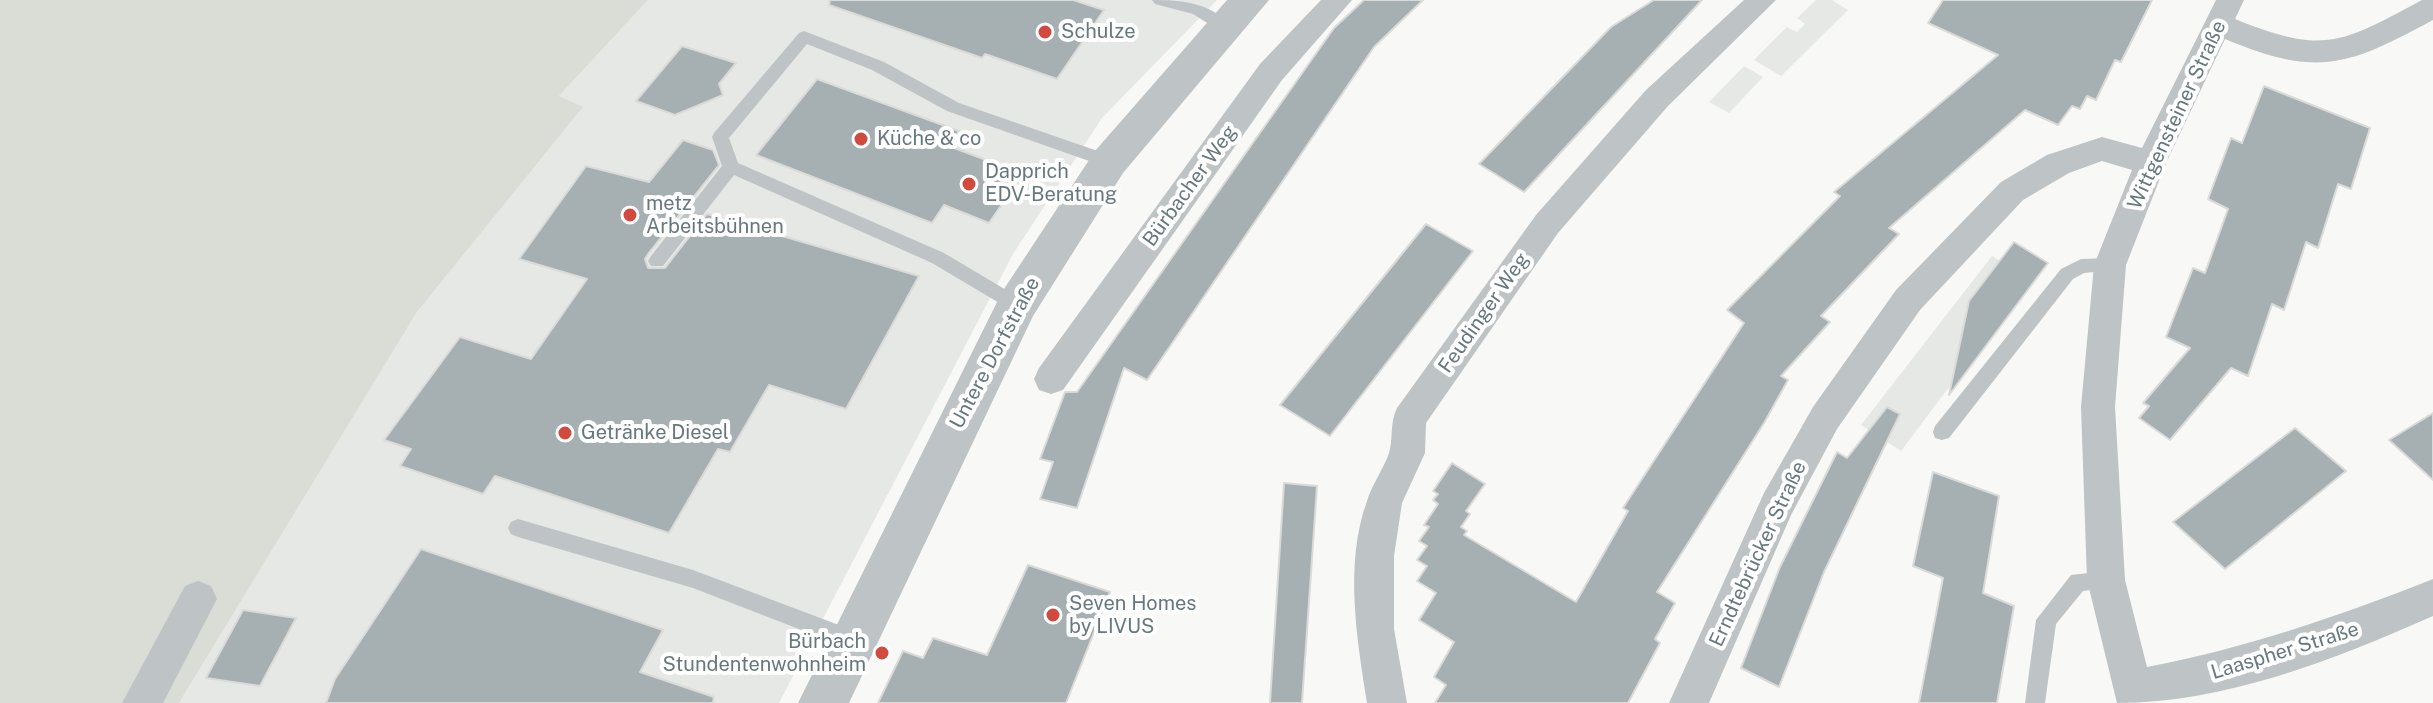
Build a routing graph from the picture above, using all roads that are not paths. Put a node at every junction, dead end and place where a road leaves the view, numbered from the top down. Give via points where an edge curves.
1 (1160, 0) edge
2 (1338, 0) edge
3 (1762, 0) edge
4 (2433, 7) edge
5 (2225, 12) edge
6 (1236, 14) edge
7 (1109, 162) junction
8 (2150, 163) junction
9 (731, 167) junction
10 (657, 261) dead end
11 (2110, 265) junction
12 (1017, 305) junction
13 (1051, 379) dead end
14 (1942, 432) dead end
15 (518, 528) dead end
16 (2106, 580) junction
17 (2433, 597) edge
18 (198, 599) dead end
19 (853, 640) junction
20 (2135, 696) edge
21 (142, 703) edge
22 (823, 703) edge
23 (1387, 703) edge
24 (1689, 703) edge
25 (2035, 703) edge

1 - 6 lane
2 - 13 street, Bürbacher Weg via 1271,72
3 - 23 street, Feudinger Weg via 1657,98 1547,224 1409,419 1407,453 1384,503 1375,556 1375,629
4 - 5 street via 2322,53 2284,49
5 - 8 street, Wittgensteiner Straße
6 - 7 street, Untere Dorfstraße
7 - 9 lane via 953,107 878,66 804,37 720,137
7 - 12 street, Untere Dorfstraße
8 - 11 street, Wittgensteiner Straße
8 - 24 street, Erndtebrücker Straße via 2102,149 2058,164 2012,191 1908,300 1825,418 1777,505
9 - 10 lane
9 - 12 lane via 938,258
11 - 14 lane via 2081,266 2067,274
11 - 16 street, Wittgensteiner Straße via 2098,407
12 - 19 street, Untere Dorfstraße
15 - 19 lane via 693,579
16 - 20 street, Wittgensteiner Straße
16 - 25 lane via 2078,582 2046,620
17 - 20 street, Laaspher Straße via 2359,629
18 - 21 street
19 - 22 street, Untere Dorfstraße

